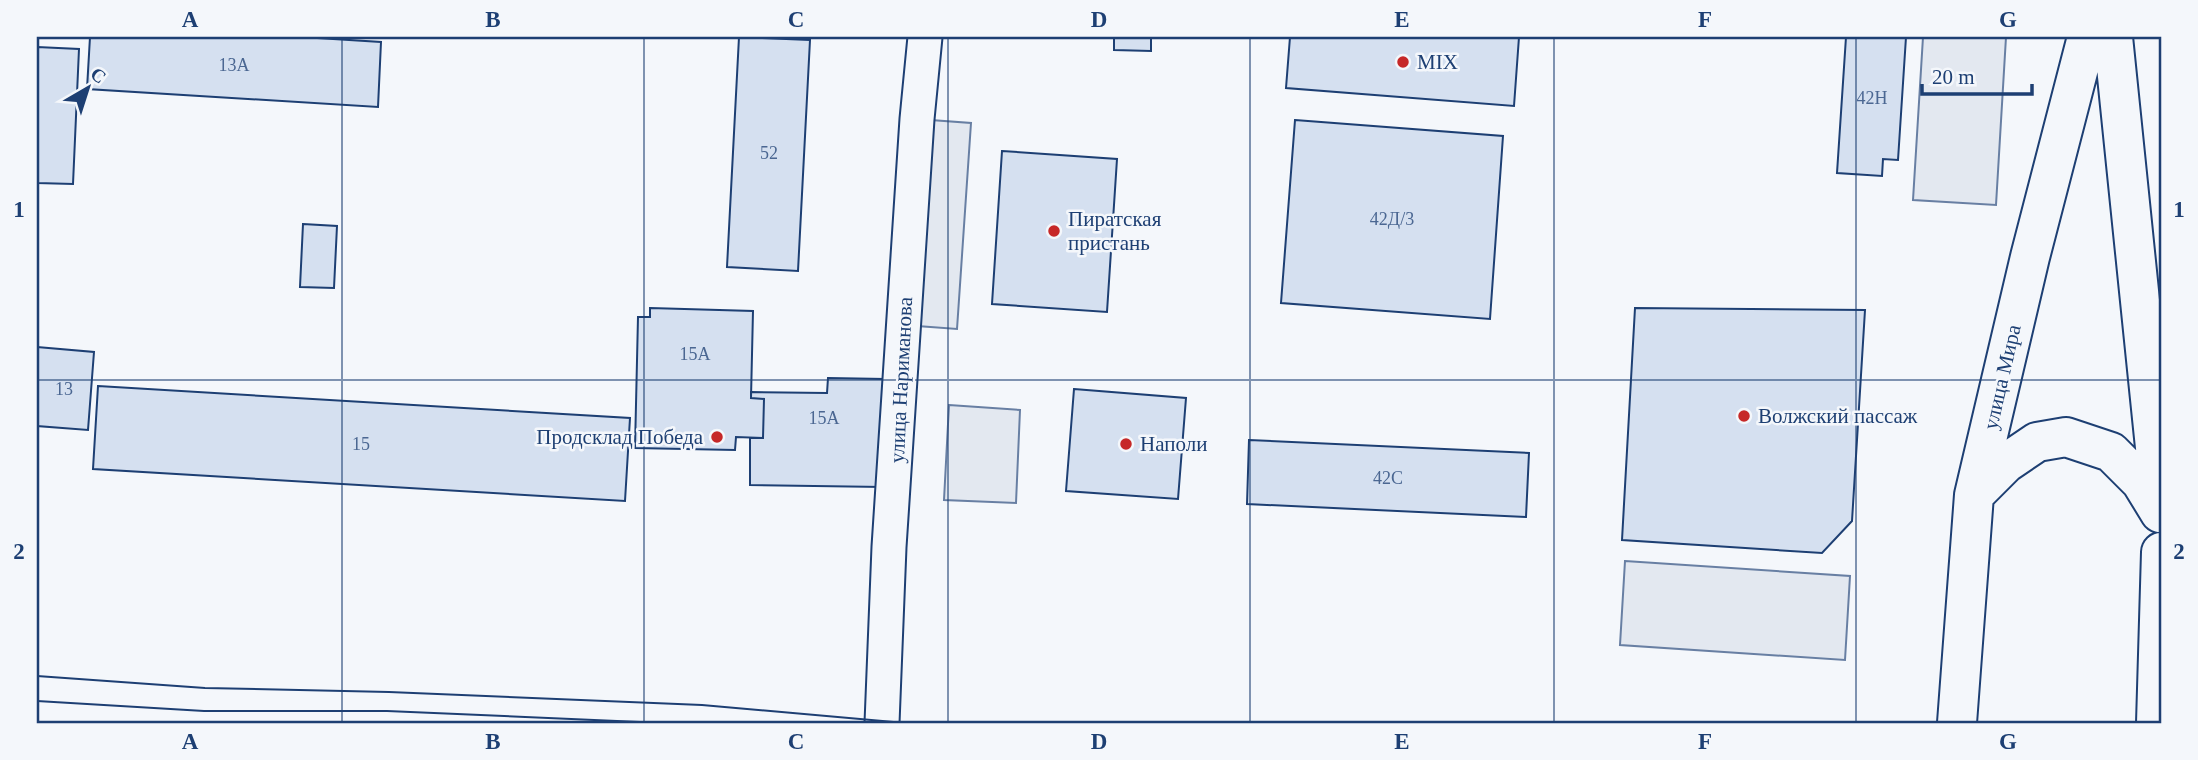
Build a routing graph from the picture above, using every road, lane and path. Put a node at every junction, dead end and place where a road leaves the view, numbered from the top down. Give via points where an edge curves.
1 (925, 37) edge
2 (2087, 37) edge
3 (2113, 37) edge
4 (1974, 495) junction
5 (2161, 506) edge
6 (2161, 515) edge
7 (2161, 552) edge
8 (882, 723) edge
9 (1957, 723) edge
10 (2156, 723) edge

1 - 8 street, улица Нариманова via 889,547
2 - 4 street, улица Мира
3 - 5 street
4 - 6 street via 2006,463 2037,442 2066,437 2111,452 2141,482
4 - 9 street, улица Мира
7 - 10 street

